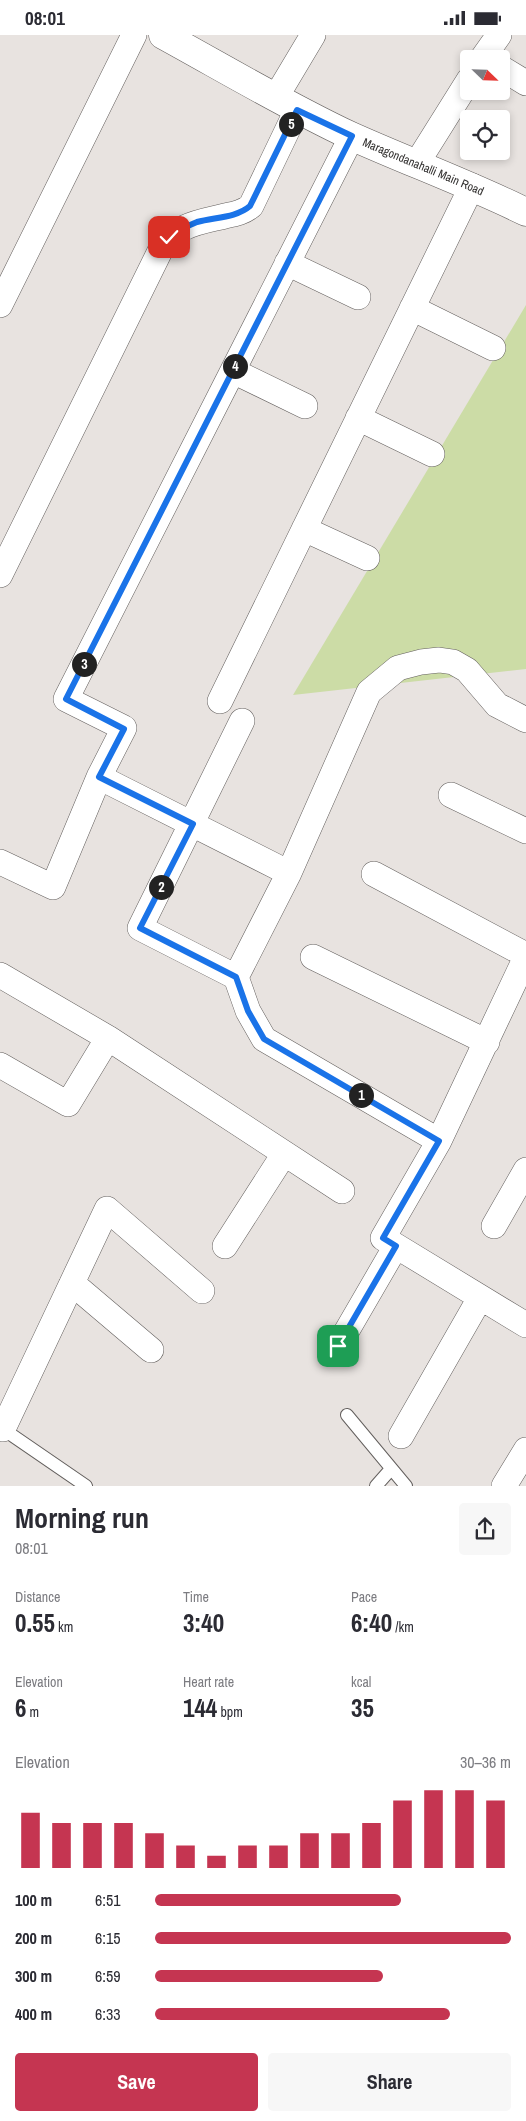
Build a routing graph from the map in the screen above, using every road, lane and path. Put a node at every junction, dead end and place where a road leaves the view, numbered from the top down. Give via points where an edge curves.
1 (134, 35) edge
2 (163, 35) edge
3 (313, 35) edge
4 (499, 35) edge
5 (191, 42) edge
6 (493, 50) edge
7 (510, 74) edge
8 (526, 83) edge
9 (460, 95) edge
10 (286, 103) junction
11 (352, 136) junction
12 (418, 163) junction
13 (472, 186) junction
14 (526, 212) edge
15 (288, 263) junction
16 (358, 297) dead end
17 (0, 305) edge
18 (412, 308) junction
19 (494, 348) dead end
20 (233, 371) junction
21 (305, 406) dead end
22 (358, 418) junction
23 (432, 454) dead end
24 (304, 529) junction
25 (367, 558) dead end
26 (0, 575) edge
27 (220, 701) dead end
28 (526, 720) edge
29 (242, 721) dead end
30 (99, 777) junction
31 (451, 795) dead end
32 (193, 824) junction
33 (526, 831) edge
34 (0, 863) edge
35 (290, 873) junction
36 (374, 874) dead end
37 (526, 956) edge
38 (313, 957) dead end
39 (0, 975) edge
40 (236, 977) junction
41 (108, 1038) junction
42 (487, 1042) junction
43 (0, 1065) edge
44 (439, 1141) junction
45 (284, 1154) junction
46 (526, 1170) edge
47 (342, 1191) dead end
48 (494, 1226) dead end
49 (225, 1246) dead end
50 (396, 1246) junction
51 (72, 1283) junction
52 (202, 1291) dead end
53 (480, 1298) junction
54 (526, 1325) edge
55 (338, 1346) dead end
56 (151, 1349) dead end
57 (346, 1415) dead end
58 (1, 1429) edge
59 (401, 1436) dead end
60 (526, 1450) edge
61 (391, 1469) junction
62 (86, 1486) edge
63 (376, 1486) edge
64 (406, 1486) edge
65 (504, 1486) edge

1 - 17 street
2 - 5 street, Maragondanahalli Main Road
3 - 10 street
4 - 6 street
5 - 10 street, Maragondanahalli Main Road
7 - 8 street
9 - 12 street
10 - 11 street, Maragondanahalli Main Road
10 - 26 street via 250,206 243,212 184,227 169,237 160,251
11 - 12 street, Maragondanahalli Main Road
11 - 15 street
12 - 13 street, Maragondanahalli Main Road
13 - 14 street, Maragondanahalli Main Road
13 - 18 street
15 - 16 street
15 - 20 street
18 - 19 street
18 - 22 street
20 - 21 street
20 - 30 street via 66,699 124,729
22 - 23 street
22 - 24 street
24 - 25 street
24 - 27 street
28 - 35 street via 497,705 467,670 453,661 430,661 398,668 369,692
29 - 32 street
30 - 32 street
30 - 34 street via 53,887
31 - 33 street
32 - 35 street
32 - 40 street via 140,928
35 - 40 street
36 - 37 street
37 - 42 street
38 - 42 street
39 - 41 street
40 - 44 street via 248,1011 264,1039
41 - 43 street via 68,1104
41 - 45 street
42 - 44 street
44 - 50 street via 383,1238
45 - 47 street
45 - 49 street
46 - 48 street
50 - 53 street
50 - 55 street
51 - 52 street via 107,1209
51 - 56 street
51 - 58 street
53 - 54 street
53 - 59 street
57 - 61 lane
58 - 62 lane
60 - 65 street
61 - 63 lane
61 - 64 lane

